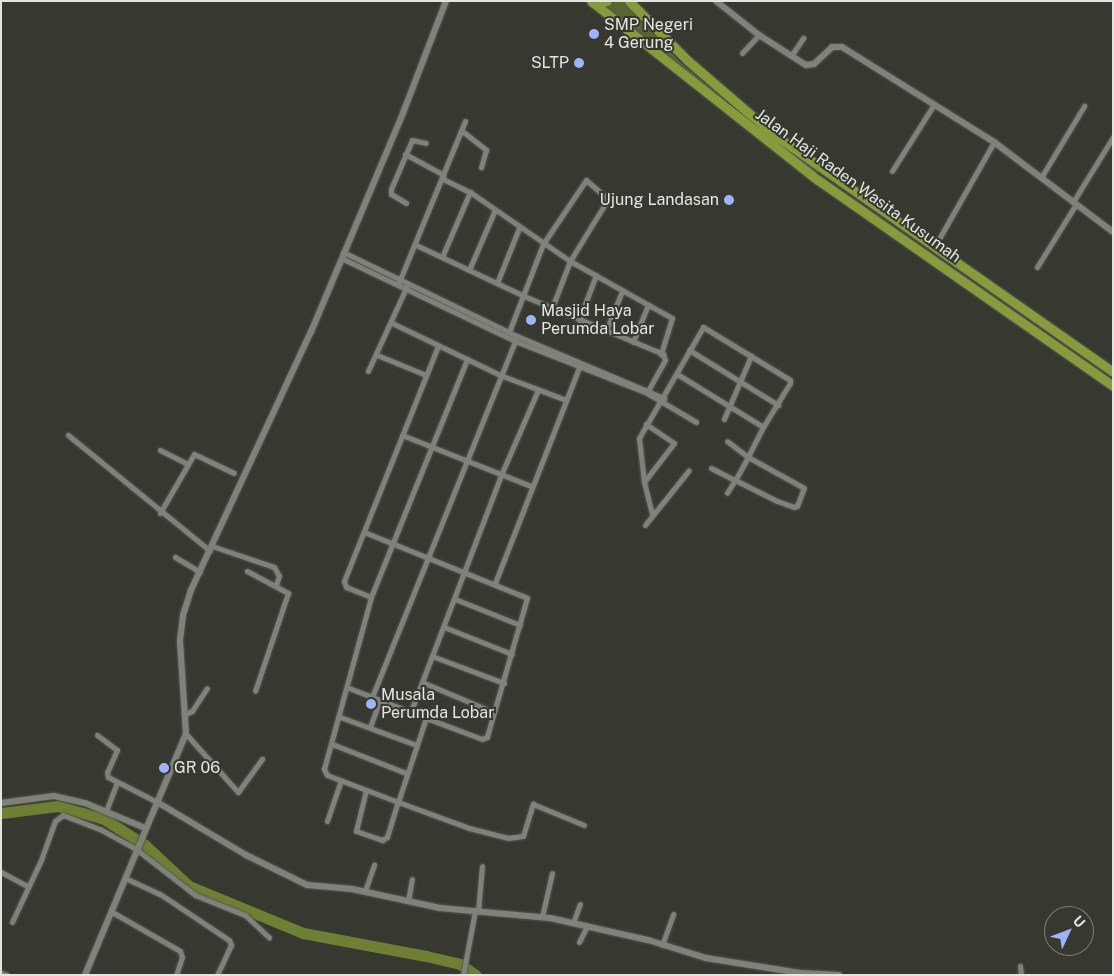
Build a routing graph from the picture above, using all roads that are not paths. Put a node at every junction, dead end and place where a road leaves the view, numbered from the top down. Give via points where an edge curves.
1 (446, 1) edge
2 (607, 1) edge
3 (629, 1) edge
4 (716, 1) edge
5 (592, 2) edge
6 (758, 35) junction
7 (803, 38) dead end
8 (742, 53) dead end
9 (791, 56) junction
10 (933, 106) junction
11 (1084, 106) dead end
12 (465, 121) dead end
13 (462, 131) junction
14 (1113, 137) edge
15 (994, 142) junction
16 (426, 143) dead end
17 (405, 154) junction
18 (481, 166) dead end
19 (892, 171) dead end
20 (824, 172) junction
21 (1042, 176) junction
22 (443, 177) junction
23 (818, 180) junction
24 (470, 192) junction
25 (406, 203) dead end
26 (1074, 203) junction
27 (495, 210) junction
28 (518, 228) junction
29 (1113, 232) edge
30 (940, 237) dead end
31 (543, 244) junction
32 (416, 245) junction
33 (342, 255) junction
34 (442, 257) junction
35 (570, 261) junction
36 (1037, 267) dead end
37 (469, 270) junction
38 (596, 275) junction
39 (399, 283) junction
40 (497, 283) junction
41 (407, 286) junction
42 (622, 291) junction
43 (524, 296) junction
44 (648, 304) junction
45 (552, 308) junction
46 (580, 320) junction
47 (392, 323) junction
48 (606, 330) junction
49 (508, 332) junction
50 (516, 338) junction
51 (634, 342) junction
52 (438, 346) junction
53 (689, 350) junction
54 (661, 354) junction
55 (377, 355) junction
56 (751, 356) junction
57 (467, 359) junction
58 (580, 364) junction
59 (368, 371) dead end
60 (1113, 372) edge
61 (676, 374) junction
62 (426, 375) junction
63 (500, 375) junction
64 (741, 381) junction
65 (1113, 386) edge
66 (538, 390) junction
67 (648, 391) junction
68 (661, 398) junction
69 (566, 400) junction
70 (778, 405) junction
71 (730, 406) junction
72 (724, 419) dead end
73 (696, 422) dead end
74 (646, 424) junction
75 (764, 427) junction
76 (68, 435) dead end
77 (402, 435) junction
78 (726, 441) dead end
79 (433, 447) junction
80 (160, 450) dead end
81 (748, 457) junction
82 (467, 461) junction
83 (188, 464) junction
84 (712, 468) dead end
85 (690, 470) dead end
86 (234, 472) dead end
87 (501, 475) junction
88 (735, 480) junction
89 (644, 482) junction
90 (531, 486) junction
91 (727, 493) dead end
92 (160, 512) junction
93 (652, 514) junction
94 (645, 524) dead end
95 (364, 532) junction
96 (392, 543) junction
97 (211, 548) junction
98 (428, 557) junction
99 (175, 558) dead end
100 (200, 572) junction
101 (247, 572) dead end
102 (466, 572) junction
103 (495, 583) junction
104 (276, 585) junction
105 (371, 597) junction
106 (455, 600) junction
107 (520, 625) junction
108 (444, 627) junction
109 (512, 654) junction
110 (432, 656) junction
111 (422, 682) junction
112 (504, 683) junction
113 (207, 688) dead end
114 (349, 688) junction
115 (255, 691) dead end
116 (372, 696) junction
117 (380, 700) junction
118 (411, 712) junction
119 (493, 712) junction
120 (186, 714) junction
121 (340, 717) junction
122 (426, 718) junction
123 (370, 727) junction
124 (186, 734) junction
125 (97, 735) dead end
126 (332, 744) junction
127 (416, 745) junction
128 (262, 759) dead end
129 (406, 774) junction
130 (340, 780) junction
131 (117, 782) junction
132 (366, 790) junction
133 (158, 799) junction
134 (398, 802) junction
135 (1, 803) edge
136 (106, 811) junction
137 (327, 821) dead end
138 (584, 825) dead end
139 (145, 830) junction
140 (137, 847) junction
141 (374, 865) dead end
142 (482, 866) dead end
143 (1, 872) edge
144 (552, 874) dead end
145 (125, 878) junction
146 (412, 879) dead end
147 (27, 886) junction
148 (366, 889) junction
149 (409, 898) junction
150 (580, 904) dead end
151 (477, 909) junction
152 (112, 912) junction
153 (543, 914) junction
154 (673, 914) dead end
155 (12, 922) dead end
156 (573, 923) junction
157 (586, 926) junction
158 (269, 937) dead end
159 (580, 942) dead end
160 (663, 943) junction
161 (1020, 966) dead end
162 (463, 972) edge
163 (1, 973) edge
164 (7, 975) edge
165 (85, 975) edge
166 (176, 975) edge
167 (217, 975) edge
168 (839, 975) edge
169 (1021, 975) edge

1 - 33 street via 403,113
2 - 5 highway
3 - 20 highway, Jalan Haji Raden Wasita Kusumah via 728,98
4 - 6 street
5 - 23 highway, Jalan Haji Raden Wasita Kusumah
6 - 8 street
6 - 9 street
7 - 9 street
9 - 10 street via 811,65 832,47 842,47
10 - 15 street
10 - 19 street
11 - 21 street
12 - 13 street
13 - 18 street via 486,150
13 - 22 street
14 - 26 street
15 - 21 street
15 - 30 street
16 - 17 street via 414,139
17 - 22 street
17 - 25 street via 390,192
20 - 23 highway
20 - 60 highway, Jalan Haji Raden Wasita Kusumah
21 - 26 street
22 - 24 street
22 - 32 street
23 - 65 highway, Jalan Haji Raden Wasita Kusumah
24 - 27 street
24 - 34 street
26 - 29 street
26 - 36 street
27 - 28 street
27 - 37 street
28 - 31 street
28 - 40 street
31 - 35 street
31 - 35 street via 584,181 607,196
31 - 43 street
32 - 34 street
32 - 39 street
33 - 39 street
33 - 97 street
34 - 37 street
35 - 38 street
35 - 45 street
37 - 40 street
38 - 42 street
38 - 46 street
39 - 41 street
40 - 43 street
41 - 47 street
41 - 49 street
41 - 50 street
42 - 44 street
42 - 48 street
43 - 45 street
43 - 49 street
44 - 51 street
44 - 54 street via 674,320
45 - 46 street
46 - 48 street
47 - 52 street
47 - 55 street
48 - 51 street
49 - 50 street
50 - 58 street
50 - 63 street
51 - 54 street
52 - 57 street
52 - 62 street
53 - 56 street via 702,327
53 - 61 street
53 - 64 street
54 - 67 street via 665,360
55 - 59 street
55 - 62 street
56 - 64 street
56 - 70 street via 786,377 790,383
57 - 63 street
57 - 79 street
58 - 67 street
58 - 69 street
61 - 68 street
61 - 71 street
62 - 77 street
63 - 66 street
63 - 82 street
64 - 70 street
64 - 71 street
66 - 69 street
66 - 87 street
67 - 68 street
68 - 73 street
68 - 74 street
69 - 90 street
70 - 75 street
71 - 72 street
71 - 75 street
74 - 89 street via 639,441
74 - 89 street via 674,444
75 - 81 street
76 - 92 street
77 - 79 street
77 - 95 street
78 - 81 street
79 - 82 street
79 - 96 street
80 - 83 street
81 - 88 street
81 - 88 street via 804,488 797,506 794,508 777,501
82 - 87 street
82 - 98 street
83 - 86 street via 197,454
83 - 92 street
84 - 88 street
85 - 93 street
87 - 90 street
87 - 102 street
88 - 91 street
89 - 93 street
90 - 103 street
92 - 97 street
93 - 94 street
95 - 96 street
95 - 105 street via 343,583
96 - 98 street
96 - 105 street
97 - 100 street
97 - 104 street via 274,567 279,576
98 - 102 street
98 - 116 street
99 - 100 street
100 - 120 street via 181,628 180,681
101 - 104 street
102 - 103 street
102 - 106 street
103 - 107 street via 526,597
104 - 115 street via 288,593
105 - 114 street
106 - 107 street
106 - 108 street
107 - 109 street
108 - 109 street
108 - 110 street
109 - 112 street
110 - 111 street
110 - 112 street
111 - 118 street
111 - 119 street
112 - 119 street
113 - 120 street via 192,711
114 - 116 street
114 - 121 street
116 - 117 street
117 - 118 street
117 - 123 street
118 - 122 street
119 - 122 street via 487,737 482,739
120 - 124 street
121 - 123 street
121 - 126 street
122 - 127 street
123 - 127 street
124 - 128 street via 238,792
124 - 133 street
125 - 131 street via 117,750 107,772 108,777
126 - 129 street
126 - 130 street via 324,771
127 - 129 street
129 - 134 street
130 - 132 street
130 - 137 street
131 - 133 street
131 - 136 street
132 - 134 street
132 - 134 street via 356,829 359,833 385,839
133 - 139 street
133 - 148 street via 298,882
134 - 138 street via 478,831 508,838 523,836 532,804
135 - 136 street via 54,796
136 - 139 street
139 - 140 street
140 - 145 street
140 - 147 street via 85,822 60,816
140 - 158 street via 195,895 245,915
141 - 148 street
142 - 151 street
143 - 147 street
144 - 153 street
145 - 152 street
145 - 167 street via 160,894 229,940 231,946
146 - 149 street
147 - 155 street
148 - 149 street
149 - 151 street
150 - 156 street
151 - 153 street
151 - 162 street
152 - 165 street
152 - 166 street via 180,951 182,957
153 - 156 street
154 - 160 street
156 - 157 street
157 - 159 street
157 - 160 street
160 - 168 street via 725,962
161 - 169 street
163 - 164 street

